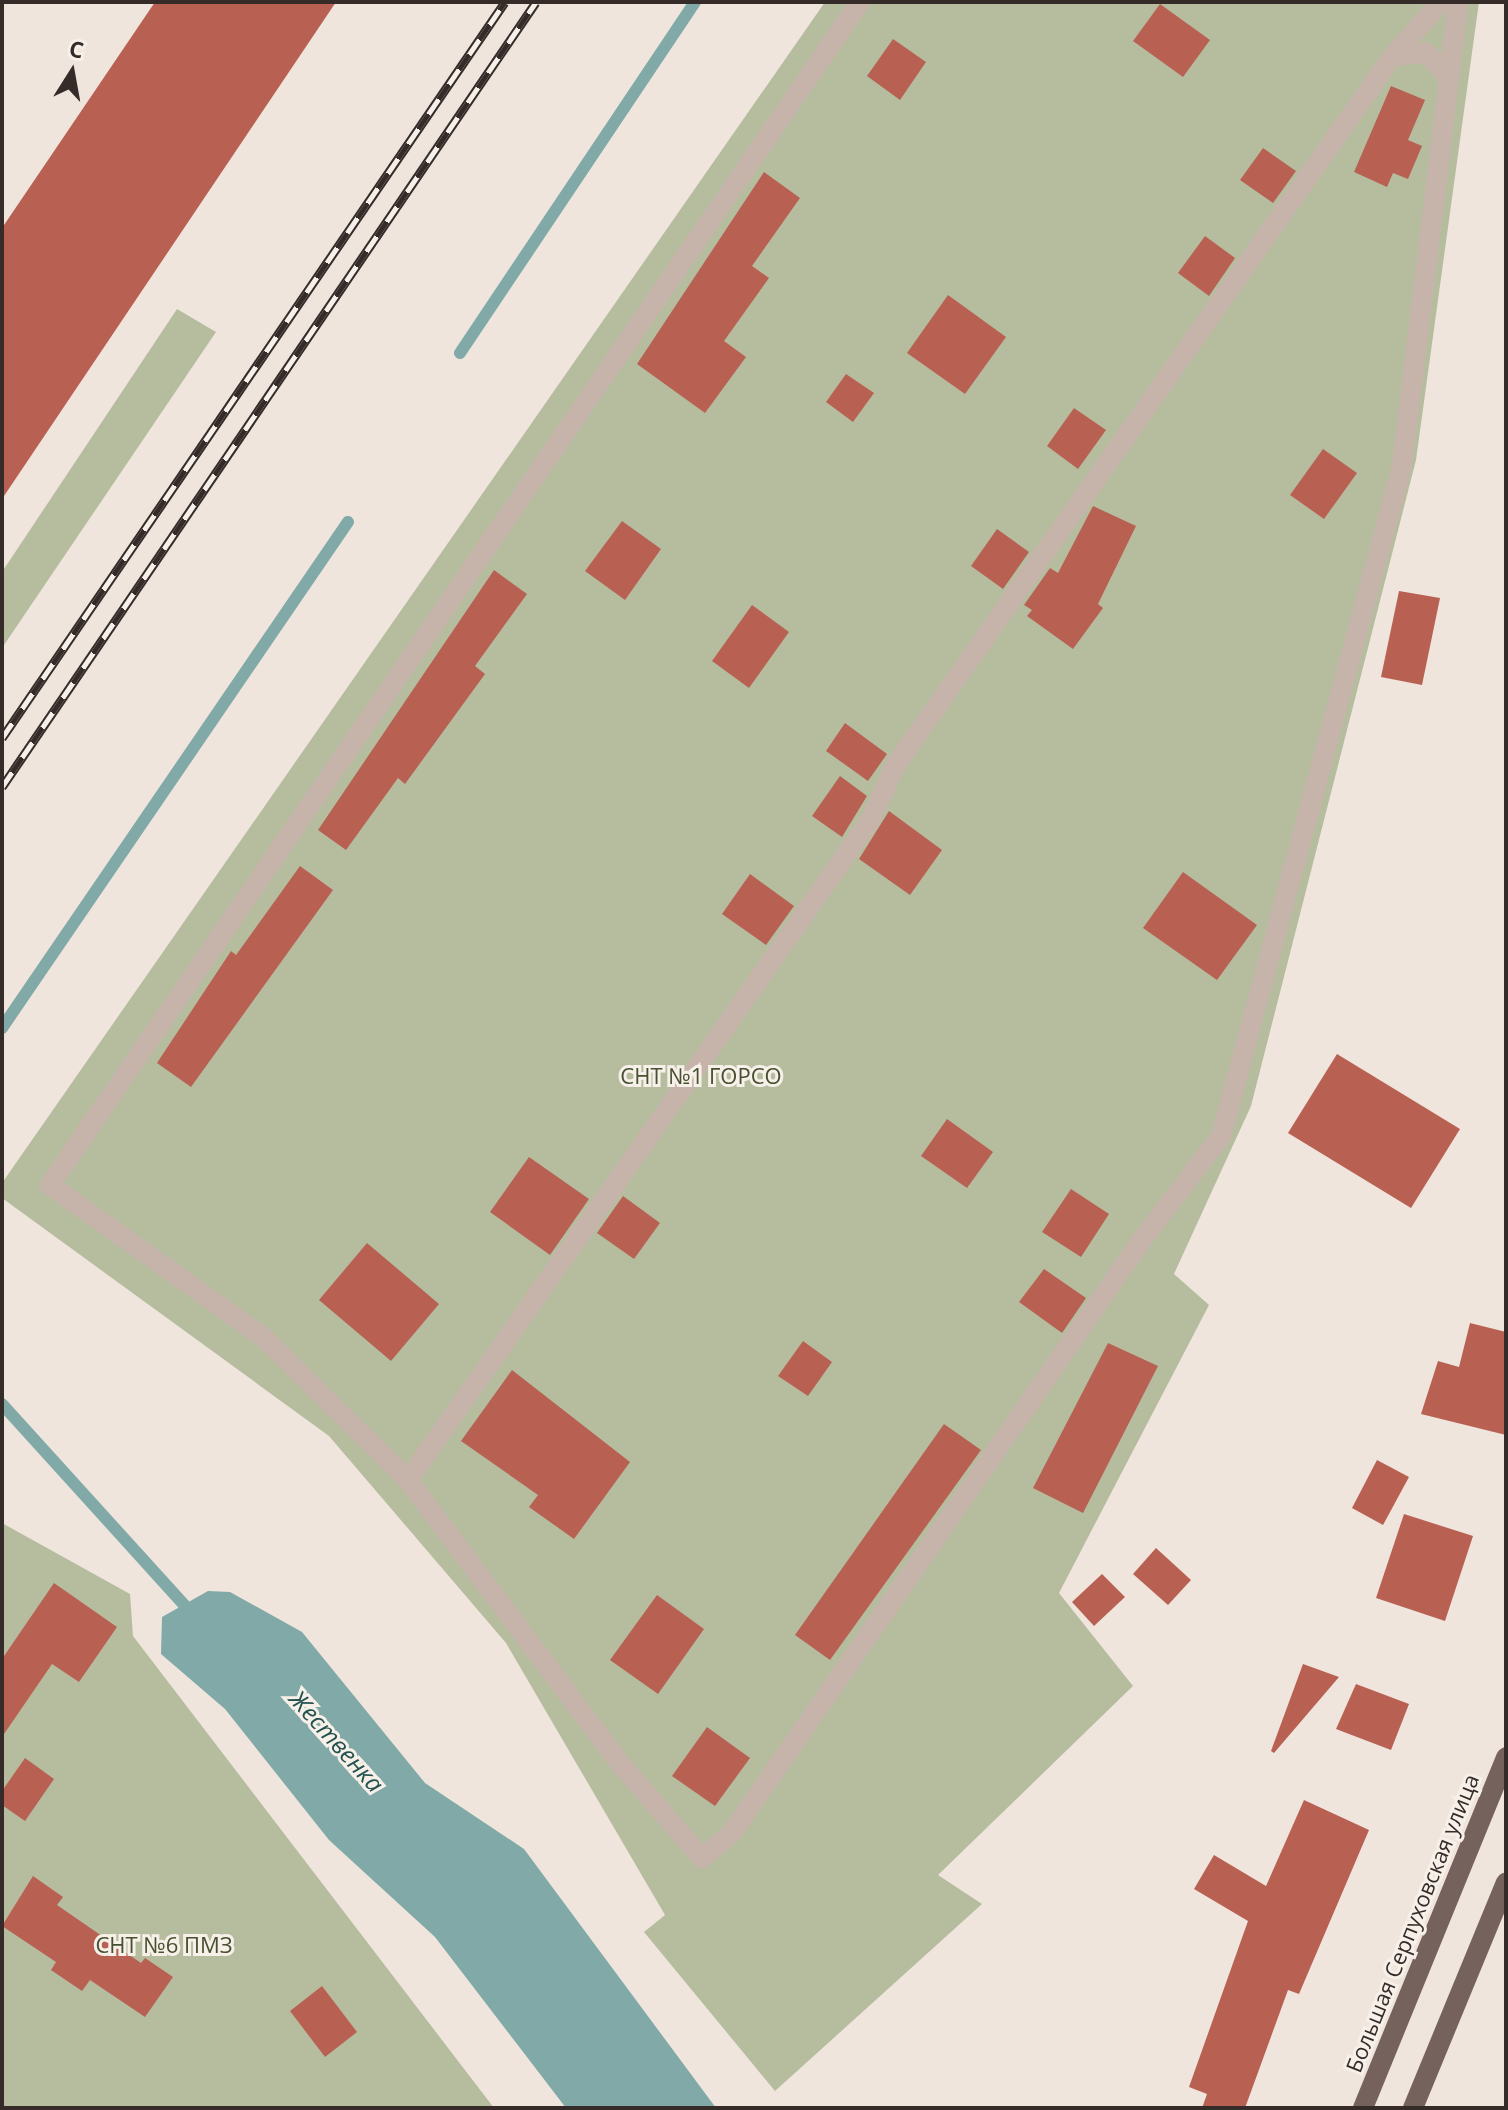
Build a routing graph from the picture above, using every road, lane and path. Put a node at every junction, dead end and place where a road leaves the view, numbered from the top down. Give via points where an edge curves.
1 (860, 2) edge
2 (1441, 2) edge
3 (1458, 2) edge
4 (1392, 57) junction
5 (1447, 75) junction
6 (408, 1480) junction
7 (1506, 1757) edge
8 (1506, 1882) edge
9 (1363, 2108) edge
10 (1413, 2108) edge

1 - 6 lane via 50,1185 263,1337
2 - 4 lane
3 - 5 lane
4 - 5 lane via 1426,52
4 - 6 lane via 895,766 871,819
5 - 6 lane via 1402,466 1221,1136 1132,1254 731,1834 702,1858 623,1767
7 - 9 main road, Большая Серпуховская улица
8 - 10 main road

